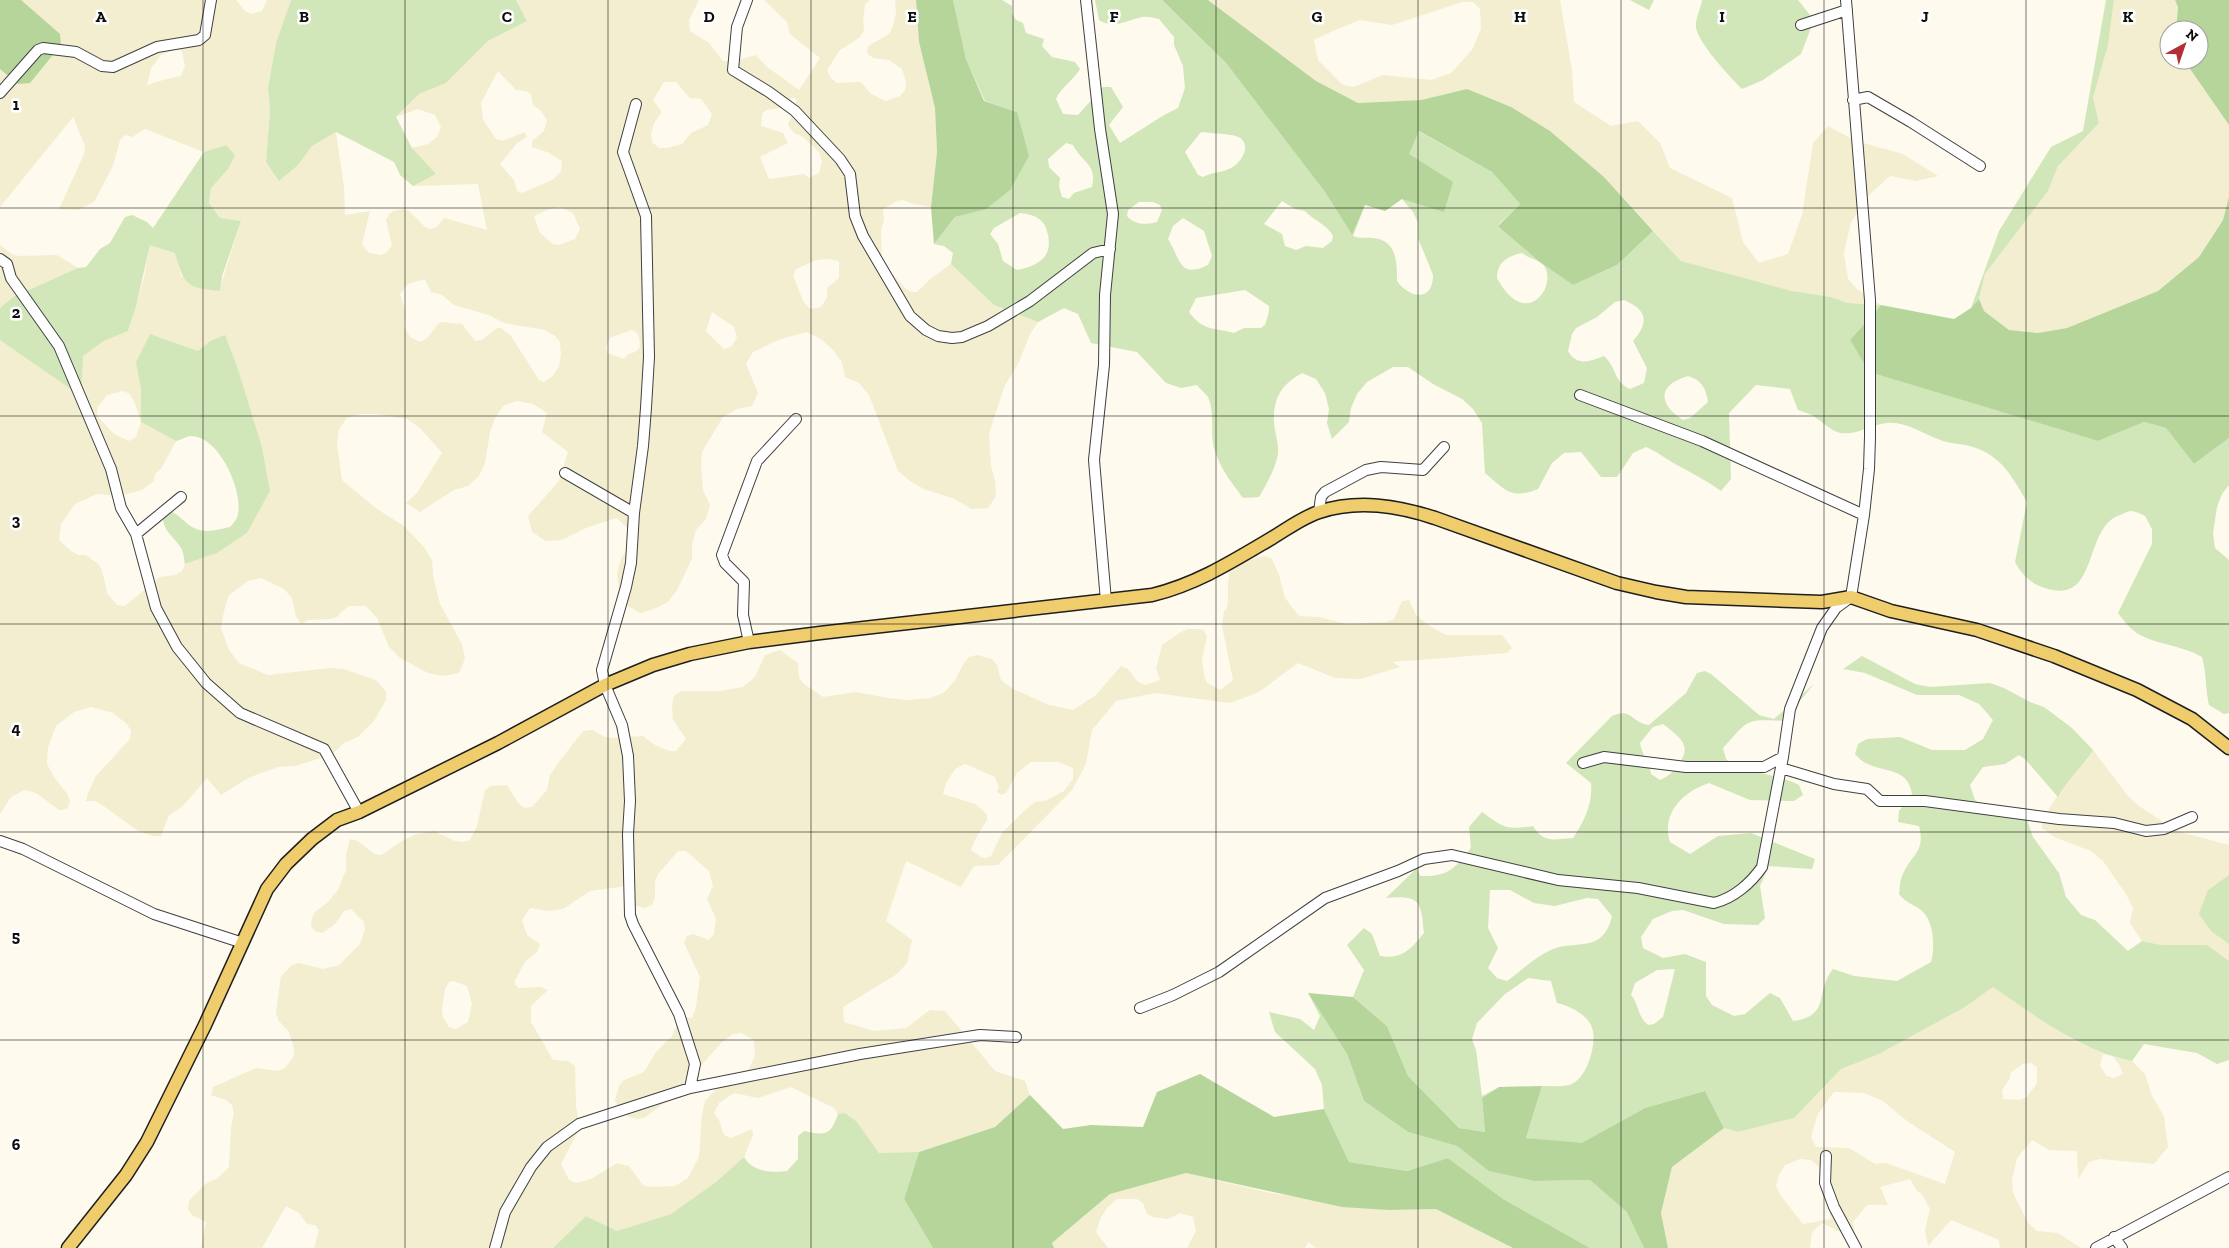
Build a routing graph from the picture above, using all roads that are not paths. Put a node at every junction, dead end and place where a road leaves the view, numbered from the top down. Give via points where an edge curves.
1 (211, 0) edge
2 (747, 0) edge
3 (1086, 0) edge
4 (1847, 5) edge
5 (1801, 25) dead end
6 (0, 93) edge
7 (1853, 100) junction
8 (636, 104) dead end
9 (1980, 166) dead end
10 (1110, 249) junction
11 (0, 259) edge
12 (1580, 395) dead end
13 (796, 419) dead end
14 (1444, 447) dead end
15 (565, 473) dead end
16 (180, 497) dead end
17 (1319, 512) junction
18 (634, 513) junction
19 (1864, 515) junction
20 (136, 534) junction
21 (1851, 597) junction
22 (1106, 601) junction
23 (749, 642) junction
24 (605, 685) junction
25 (2229, 748) edge
26 (1782, 762) junction
27 (1583, 763) dead end
28 (359, 812) junction
29 (2192, 817) dead end
30 (0, 840) edge
31 (243, 943) junction
32 (1140, 1008) dead end
33 (1016, 1037) dead end
34 (690, 1088) junction
35 (1826, 1156) dead end
36 (2229, 1177) edge
37 (2114, 1237) junction
38 (68, 1248) edge
39 (495, 1248) edge
40 (1856, 1248) edge
41 (2096, 1248) edge
42 (2122, 1248) edge

1 - 6 street via 205,35 199,40 163,46 113,67 102,66 76,52 43,48
2 - 10 street via 737,27 733,70 795,111 843,163 850,174 855,216 863,236 910,316 926,330 952,338 988,326 1030,301 1089,256
3 - 10 street via 1100,129 1113,206
4 - 5 street
4 - 7 street
7 - 9 street via 1868,96
7 - 19 street via 1870,300 1870,437
8 - 18 street via 623,152 646,216 649,357 643,446
10 - 22 street via 1105,295 1104,365 1094,460
11 - 20 street via 7,264 11,278 59,346 111,469 124,515
12 - 19 street via 1710,444
13 - 23 street via 757,461 722,556 744,582 743,615
14 - 17 street via 1423,470 1373,468 1330,488 1322,497
15 - 18 street
16 - 20 street
17 - 21 main road via 1361,505 1407,509 1617,583 1686,597 1822,602
17 - 22 main road via 1194,582 1152,596
18 - 24 street via 626,587 602,664
19 - 21 street
20 - 28 street via 156,608 182,654 240,714 324,749
21 - 25 main road via 1891,611 2012,641 2097,673 2165,703
21 - 26 street via 1836,608 1822,628 1790,709
22 - 23 main road
23 - 24 main road via 669,660
24 - 28 main road
24 - 34 street via 622,725 630,766 630,915 684,1028 695,1064
26 - 27 street via 1764,767 1686,767 1604,757
26 - 29 street via 1834,784 1867,790 1880,801 1925,801 2114,823 2146,830 2164,829
26 - 32 street via 1762,867 1749,882 1724,900 1703,902 1638,888 1558,880 1452,856 1424,859 1325,898 1219,972 1173,996
28 - 31 main road via 324,829 286,864 267,889
30 - 31 street via 154,914
31 - 38 main road via 147,1142 126,1175
33 - 34 street via 980,1036 860,1054
34 - 39 street via 579,1124 547,1148 531,1167 505,1212
35 - 40 street via 1825,1183
36 - 37 street
37 - 41 street
37 - 42 street

